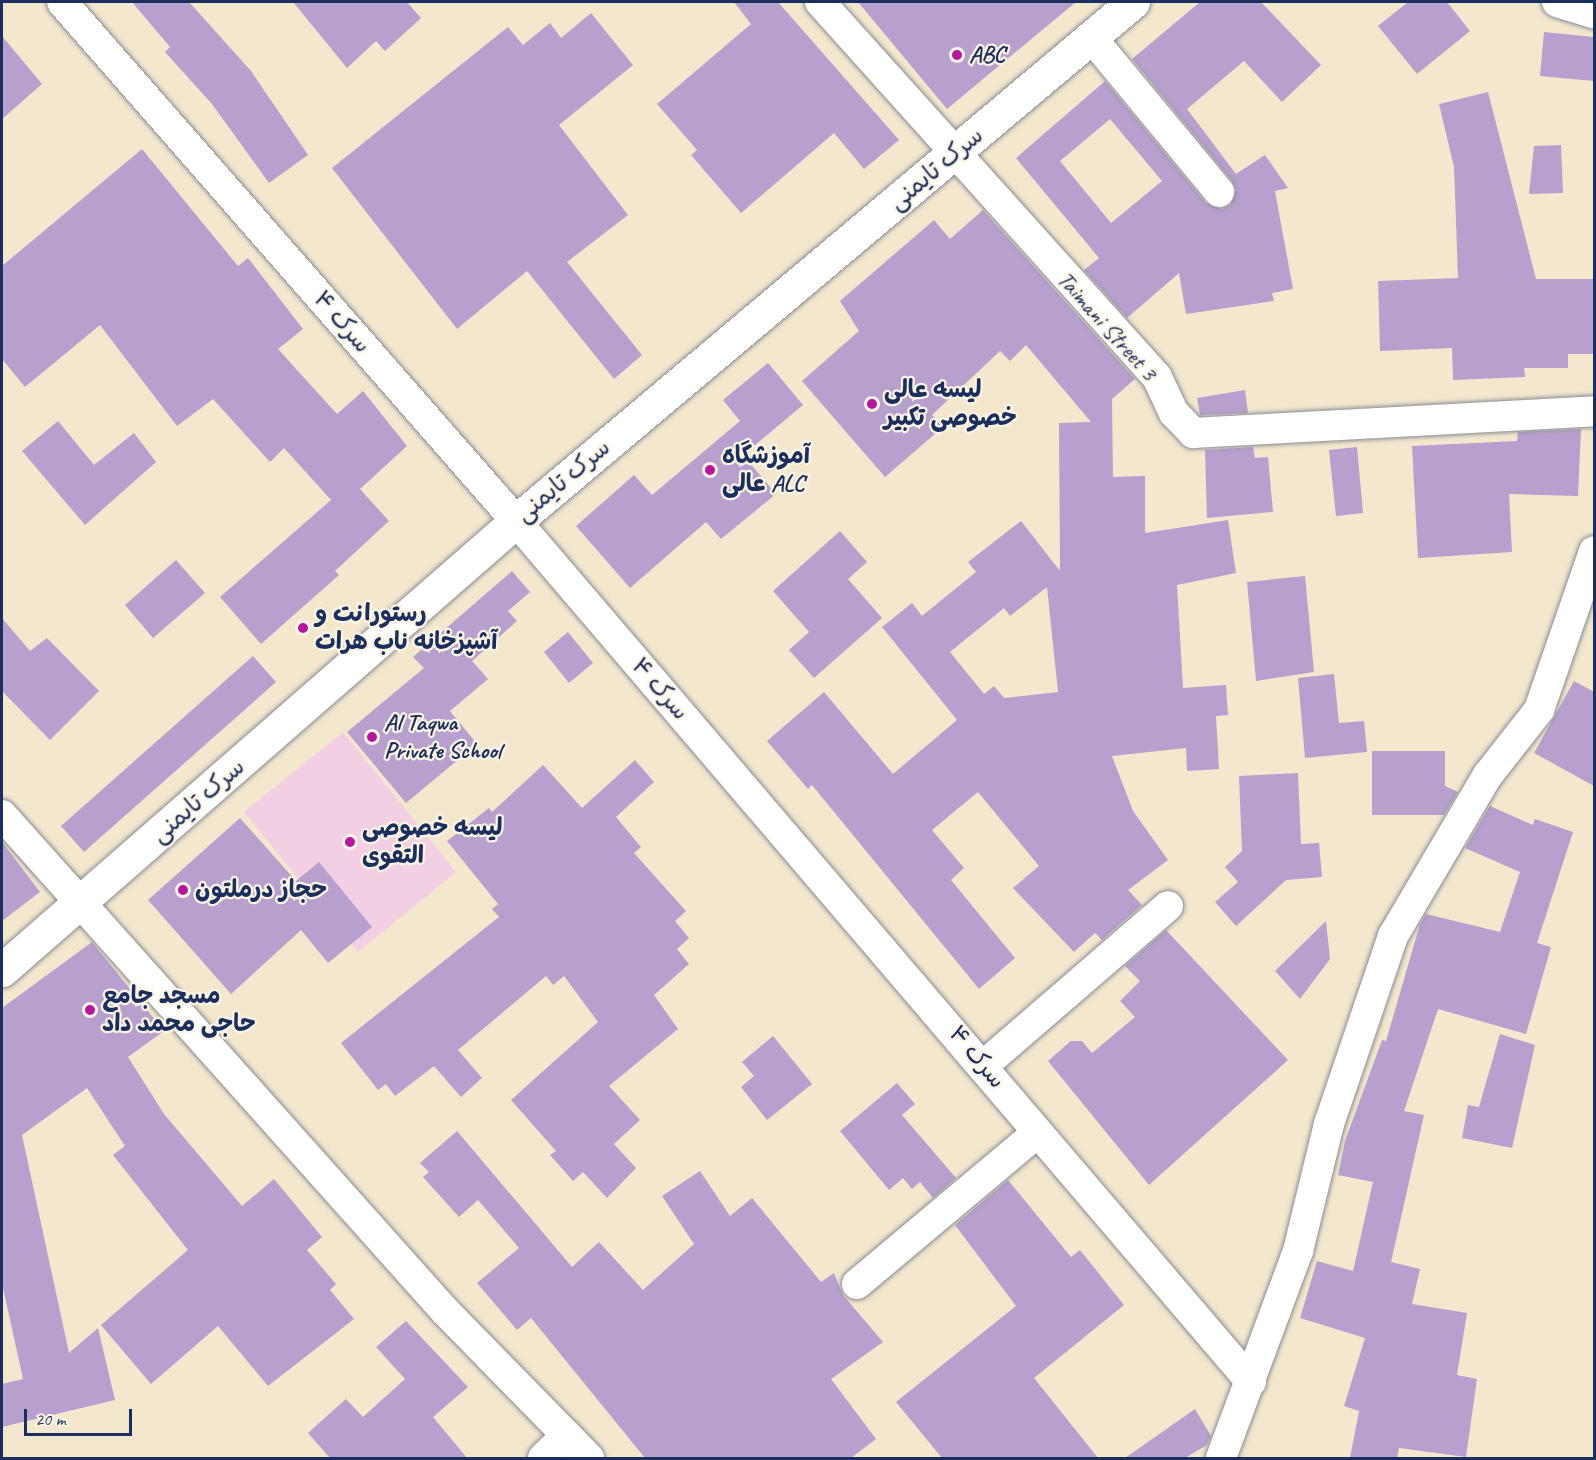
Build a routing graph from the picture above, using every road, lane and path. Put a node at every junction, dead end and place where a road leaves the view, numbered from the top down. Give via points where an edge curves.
1 (62, 2) edge
2 (820, 2) edge
3 (1133, 2) edge
4 (1557, 2) edge
5 (1594, 13) edge
6 (1091, 37) junction
7 (953, 156) junction
8 (1219, 192) dead end
9 (1594, 411) edge
10 (516, 521) junction
11 (1594, 551) edge
12 (2, 815) edge
13 (81, 904) junction
14 (1168, 906) dead end
15 (2, 970) edge
16 (984, 1065) junction
17 (1038, 1132) junction
18 (857, 1284) dead end
19 (1251, 1382) junction
20 (567, 1435) junction
21 (543, 1458) edge
22 (589, 1458) edge
23 (1221, 1458) edge

1 - 10 street, سرک ۴
2 - 7 street, Taimani Street 3
3 - 6 main road, سرک تایمنی
4 - 5 street
6 - 7 main road, سرک تایمنی
6 - 8 street
7 - 9 street, Taimani Street 3 via 1157,377 1174,413 1194,433
7 - 10 main road, سرک تایمنی
10 - 13 main road, سرک تایمنی
10 - 16 street, سرک ۴
11 - 19 street via 1539,710 1488,776 1393,936 1329,1125 1298,1251
12 - 13 street
13 - 15 main road, سرک تایمنی
13 - 20 street via 445,1311
14 - 16 street
16 - 17 street, سرک ۴
17 - 18 street
17 - 19 street, سرک ۴
19 - 23 street
20 - 21 street
20 - 22 street

